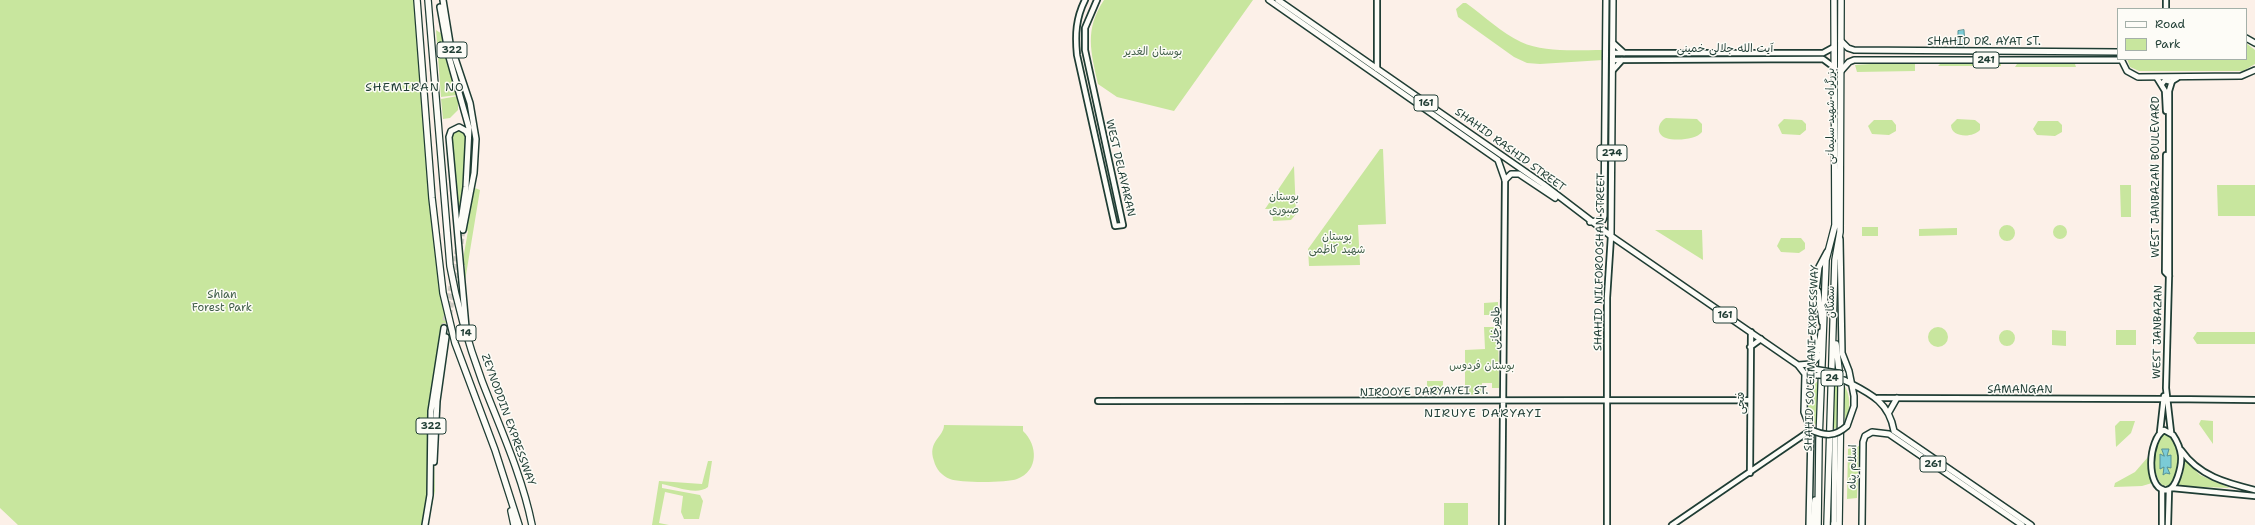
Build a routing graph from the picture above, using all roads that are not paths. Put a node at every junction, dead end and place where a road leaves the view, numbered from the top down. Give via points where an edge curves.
1 (416, 0) edge
2 (428, 0) edge
3 (439, 0) edge
4 (443, 0) edge
5 (1085, 0) edge
6 (1097, 0) edge
7 (1269, 0) edge
8 (1278, 0) edge
9 (1377, 0) edge
10 (1606, 0) edge
11 (1613, 0) edge
12 (1834, 0) edge
13 (1841, 0) edge
14 (1841, 41) junction
15 (1613, 43) junction
16 (1834, 47) junction
17 (1348, 52) junction
18 (2117, 52) edge
19 (1605, 53) junction
20 (1613, 53) junction
21 (1624, 53) junction
22 (1752, 53) junction
23 (1823, 54) junction
24 (1624, 59) junction
25 (1752, 59) junction
26 (1823, 59) junction
27 (1605, 60) junction
28 (1613, 60) junction
29 (2121, 60) edge
30 (458, 68) junction
31 (1835, 68) junction
32 (1377, 69) junction
33 (452, 70) junction
34 (1613, 70) junction
35 (2255, 70) edge
36 (1841, 71) junction
37 (2157, 78) junction
38 (2177, 78) junction
39 (2172, 82) junction
40 (2162, 84) junction
41 (469, 140) junction
42 (468, 163) junction
43 (476, 164) junction
44 (1505, 180) junction
45 (1571, 208) junction
46 (1590, 222) junction
47 (1840, 232) junction
48 (1611, 236) junction
49 (1829, 249) junction
50 (2169, 276) junction
51 (1817, 284) junction
52 (444, 328) tunnel mouth
53 (1834, 328) junction
54 (1751, 332) junction
55 (467, 334) junction
56 (446, 337) tunnel mouth
57 (1761, 339) junction
58 (1750, 347) junction
59 (1818, 352) junction
60 (1845, 361) junction
61 (1798, 365) junction
62 (1812, 366) junction
63 (1805, 374) junction
64 (1852, 384) junction
65 (1877, 398) junction
66 (1897, 398) junction
67 (2165, 399) junction
68 (1503, 400) junction
69 (1607, 400) junction
70 (1750, 400) junction
71 (2255, 400) edge
72 (1098, 401) dead end
73 (1889, 412) junction
74 (1811, 430) junction
75 (2160, 432) junction
76 (2171, 432) junction
77 (1835, 434) junction
78 (2180, 448) junction
79 (1750, 473) junction
80 (1818, 478) junction
81 (2162, 489) junction
82 (2171, 489) junction
83 (2255, 490) edge
84 (1977, 491) junction
85 (509, 493) junction
86 (2255, 496) edge
87 (530, 515) junction
88 (425, 525) edge
89 (429, 525) edge
90 (514, 525) edge
91 (519, 525) edge
92 (532, 525) edge
93 (535, 525) edge
94 (1502, 525) edge
95 (1606, 525) edge
96 (1672, 525) edge
97 (1808, 525) edge
98 (1813, 525) edge
99 (1818, 525) edge
100 (1827, 525) edge
101 (1836, 525) edge
102 (1862, 525) edge
103 (2022, 525) edge
104 (2031, 525) edge
105 (2162, 525) edge
106 (2168, 525) edge

1 - 85 highway, ZEYNODDIN EXPRESSWAY / 14 via 439,266 448,316 468,383
2 - 55 highway, ZEYNODDIN EXPRESSWAY / 14 via 450,266 458,308
3 - 33 main road, 322
4 - 30 main road, 322 via 447,32
5 - 6 main road, WEST DELAVARAN via 1076,23 1077,54 1115,226 1123,225 1084,41 1089,18
7 - 17 main road, SHAHID RASHID STREET / 161
8 - 17 main road, SHAHID RASHID STREET / 161
9 - 32 main road
10 - 19 main road, SHAHID NILFOROOSHAN STREET / 274
11 - 15 main road, SHAHID NILFOROOSHAN STREET / 274
12 - 16 highway, SHAHID SOLEIMANI EXPRESSWAY / 24
13 - 14 highway, بزرگراه شهید سلیمانی / 24
14 - 18 main road, SHAHID DR. AYAT ST. / 241 via 1850,49
14 - 36 highway, بزرگراه شهید سلیمانی / 24
15 - 20 main road, SHAHID NILFOROOSHAN STREET / 274
15 - 21 main road
16 - 23 main road
16 - 31 highway, SHAHID SOLEIMANI EXPRESSWAY / 24
17 - 32 main road, SHAHID RASHID STREET / 161
17 - 44 main road, SHAHID RASHID STREET / 161 via 1498,160
19 - 20 main road
19 - 27 main road, SHAHID NILFOROOSHAN STREET / 274
20 - 21 main road, آيت الله جلالى خمينى
20 - 28 main road, SHAHID NILFOROOSHAN STREET / 274
21 - 22 main road, آيت الله جلالى خمينى
22 - 23 main road, آيت الله جلالى خمينى
22 - 25 main road
23 - 26 main road via 1826,57
24 - 25 main road, آيت الله جلالى خمينى
24 - 28 main road, آيت الله جلالى خمينى
24 - 34 main road
25 - 26 main road, آيت الله جلالى خمينى
26 - 31 main road
27 - 28 main road
27 - 46 main road, SHAHID NILFOROOSHAN STREET / 274 via 1604,216 1603,220
28 - 34 main road, SHAHID NILFOROOSHAN STREET / 274
29 - 36 main road, SHAHID DR. AYAT ST. / 241 via 1851,61
29 - 37 main road via 2131,74
30 - 33 main road via 454,67
30 - 43 main road, 322 via 470,103 476,139
31 - 49 highway, SHAHID SOLEIMANI EXPRESSWAY / 24 via 1835,225
32 - 45 main road, SHAHID RASHID STREET / 161 via 1543,184
33 - 41 main road, 322 via 467,120
34 - 48 main road, SHAHID NILFOROOSHAN STREET / 274
35 - 38 main road via 2241,76
36 - 47 highway, بزرگراه شهید سلیمانی / 24
37 - 38 main road
37 - 40 main road, WEST JANBAZAN BOULEVARD
38 - 39 main road
39 - 40 main road via 2165,80
39 - 50 main road via 2169,91
40 - 50 main road, WEST JANBAZAN BOULEVARD via 2166,112 2165,272
41 - 42 main road, 322
41 - 55 main road via 464,129 455,127 451,131 450,160
42 - 43 main road via 470,167
42 - 43 main road, 322 via 462,229
44 - 45 main road, SHAHID RASHID STREET / 161 via 1511,174 1519,174
44 - 68 main road, طاهرخانی
45 - 46 main road, SHAHID RASHID STREET / 161
46 - 48 main road, SHAHID RASHID STREET / 161
47 - 53 highway, SHAHID SOLEIMANI EXPRESSWAY / 24 via 1835,260
47 - 60 main road, سمنگان via 1841,339
48 - 54 main road, SHAHID RASHID STREET / 161
48 - 69 main road, SHAHID NILFOROOSHAN STREET / 274 via 1607,298
49 - 51 main road via 1819,267
49 - 80 highway, SHAHID SOLEIMANI EXPRESSWAY / 24 via 1826,260
50 - 67 main road, WEST JANBAZAN
51 - 59 main road via 1822,322
51 - 59 main road via 1812,322
52 - 88 main road, 322 via 431,411 430,495
53 - 100 highway, SHAHID SOLEIMANI EXPRESSWAY / 24
53 - 101 highway via 1841,387
54 - 57 main road, SHAHID RASHID STREET / 161
54 - 58 main road, فتحی
55 - 87 highway, ZEYNODDIN EXPRESSWAY / 14
56 - 89 main road, 322 via 437,401 433,497
57 - 58 main road
57 - 61 main road, SHAHID RASHID STREET / 161
58 - 70 main road, فتحی
59 - 62 main road
60 - 62 main road, bridge via 1843,374
60 - 64 main road, سمنگان
61 - 62 main road
61 - 63 main road, SHAHID RASHID STREET / 161
63 - 64 main road, bridge via 1834,376
63 - 74 main road via 1804,412
64 - 65 main road, 261
64 - 77 main road, bridge via 1854,406 1846,426
65 - 66 main road, SAMANGAN
65 - 73 main road, 261
66 - 67 main road, SAMANGAN
66 - 73 main road
67 - 71 main road, SAMANGAN
67 - 75 main road, WEST JANBAZAN
67 - 76 main road, WEST JANBAZAN
68 - 69 main road, NIROOYE DARYAYEI ST.
68 - 72 main road, NIROOYE DARYAYEI ST.
68 - 94 main road, طاهرخانی
69 - 70 main road, NIROOYE DARYAYEI ST.
69 - 95 main road, SHAHID NILFOROOSHAN STREET / 274
70 - 79 main road, فتحی
73 - 84 main road, 261 via 1894,431
74 - 77 main road, bridge via 1822,435
74 - 79 main road
74 - 97 main road
75 - 76 main road
75 - 81 main road, WEST JANBAZAN via 2152,447 2150,460 2152,473
76 - 78 main road
77 - 101 main road
78 - 82 main road via 2181,468
78 - 83 main road via 2193,464 2210,477
79 - 96 main road
80 - 98 highway
80 - 99 highway, SHAHID SOLEIMANI EXPRESSWAY / 24
81 - 82 main road
81 - 105 main road
82 - 86 main road
82 - 106 main road
84 - 102 main road, اسلام پناه / 261 via 1889,434 1868,433 1863,442
84 - 103 main road, 261
84 - 104 main road, 261
85 - 90 highway
85 - 91 highway, ZEYNODDIN EXPRESSWAY / 14
87 - 92 highway, ZEYNODDIN EXPRESSWAY / 14
87 - 93 highway

